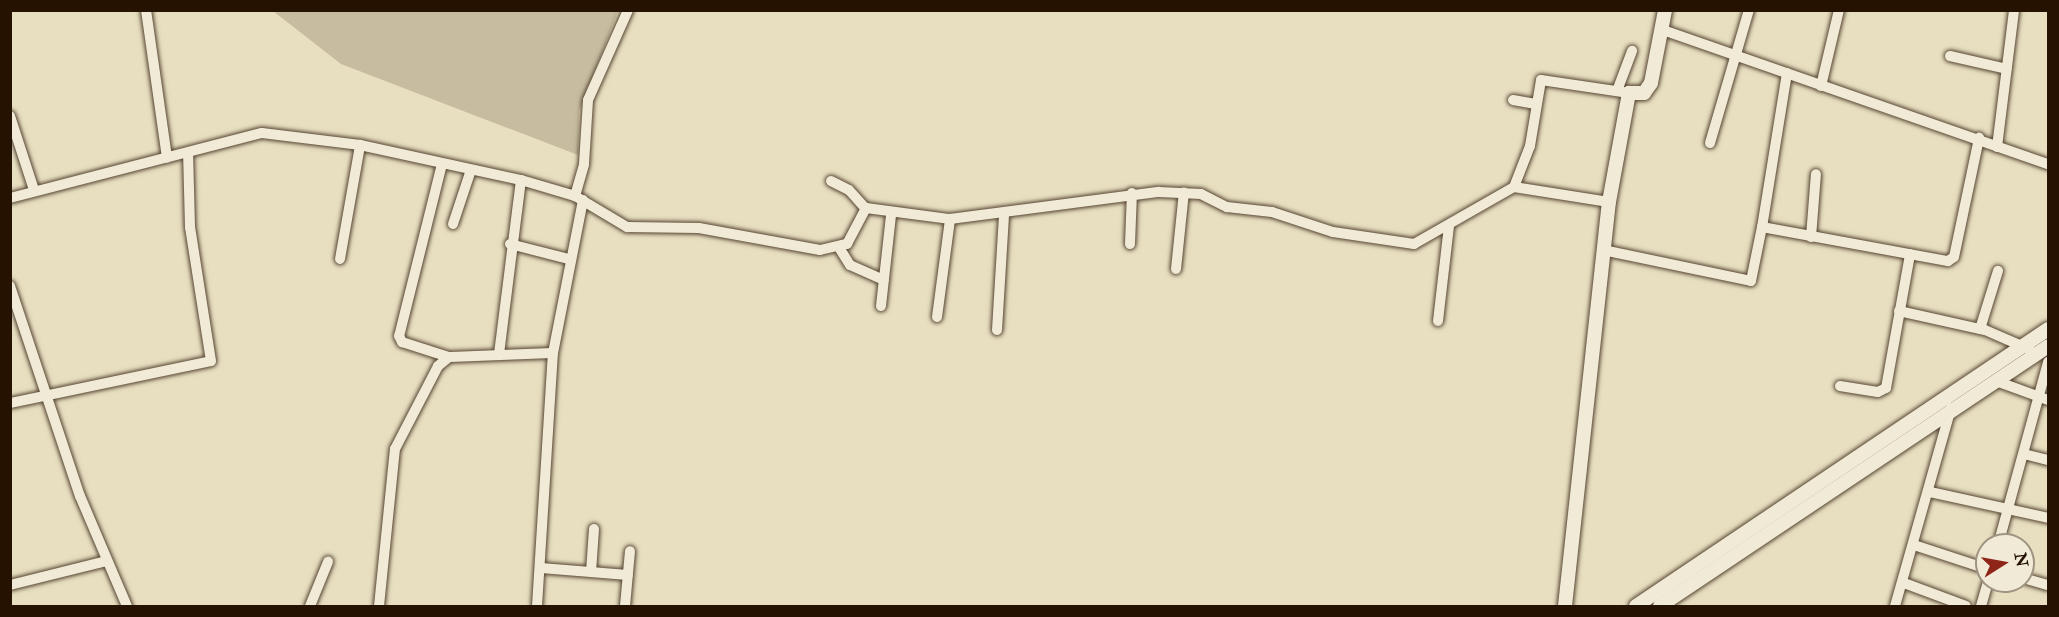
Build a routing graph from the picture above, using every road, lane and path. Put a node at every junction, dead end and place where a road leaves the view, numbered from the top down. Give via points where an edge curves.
1 (146, 10) edge
2 (628, 10) edge
3 (1665, 10) edge
4 (1749, 10) edge
5 (1839, 10) edge
6 (2014, 10) edge
7 (1660, 29) junction
8 (1632, 51) dead end
9 (1733, 56) junction
10 (1950, 56) dead end
11 (2007, 69) junction
12 (1787, 73) junction
13 (1821, 86) junction
14 (1623, 92) junction
15 (1513, 100) dead end
16 (1536, 104) junction
17 (10, 116) edge
18 (1979, 138) junction
19 (1710, 143) dead end
20 (360, 145) junction
21 (1997, 147) junction
22 (188, 153) junction
23 (167, 158) junction
24 (442, 164) junction
25 (2049, 164) edge
26 (471, 170) junction
27 (1816, 174) dead end
28 (521, 180) junction
29 (831, 181) dead end
30 (1514, 187) junction
31 (34, 190) junction
32 (1184, 192) junction
33 (1132, 193) junction
34 (10, 198) edge
35 (579, 198) junction
36 (1609, 202) junction
37 (865, 208) junction
38 (891, 214) junction
39 (1004, 215) junction
40 (950, 219) junction
41 (453, 224) dead end
42 (1449, 226) junction
43 (1762, 226) junction
44 (1811, 237) junction
45 (1130, 243) dead end
46 (510, 244) junction
47 (840, 249) junction
48 (1603, 250) junction
49 (1910, 254) junction
50 (340, 259) dead end
51 (569, 259) junction
52 (1176, 268) dead end
53 (1998, 271) dead end
54 (884, 280) junction
55 (10, 286) edge
56 (14, 305) edge
57 (881, 306) dead end
58 (1899, 310) junction
59 (938, 317) dead end
60 (1438, 321) dead end
61 (2049, 328) edge
62 (1980, 329) junction
63 (997, 330) dead end
64 (2023, 346) junction
65 (2043, 349) edge
66 (553, 353) junction
67 (499, 354) junction
68 (449, 357) junction
69 (2049, 362) edge
70 (1996, 381) junction
71 (1840, 386) dead end
72 (47, 392) junction
73 (1954, 392) junction
74 (2044, 399) edge
75 (10, 404) edge
76 (1950, 411) junction
77 (2024, 453) junction
78 (2049, 460) edge
79 (1930, 492) junction
80 (2007, 509) junction
81 (2049, 518) edge
82 (594, 529) dead end
83 (2001, 533) edge
84 (1914, 545) junction
85 (630, 551) dead end
86 (106, 561) junction
87 (328, 562) dead end
88 (1975, 565) edge
89 (542, 568) junction
90 (591, 572) junction
91 (628, 575) junction
92 (1904, 583) junction
93 (10, 585) edge
94 (127, 606) edge
95 (310, 606) edge
96 (379, 606) edge
97 (537, 606) edge
98 (625, 606) edge
99 (1565, 606) edge
100 (1636, 606) edge
101 (1660, 606) edge
102 (1895, 606) edge
103 (1966, 606) edge

1 - 23 street
2 - 35 street via 588,100
3 - 7 street
4 - 9 street
5 - 13 street
6 - 11 street
7 - 9 street
7 - 14 street via 1651,84 1644,93
8 - 14 street
9 - 12 street
9 - 19 street
10 - 11 street
11 - 21 street
12 - 13 street
12 - 43 street
13 - 18 street
14 - 16 street via 1546,79
14 - 36 street
15 - 16 street
16 - 30 street via 1530,146
17 - 31 street
18 - 21 street
18 - 49 street via 1954,257 1948,261
20 - 22 street via 262,133
20 - 24 street
20 - 50 street
21 - 25 street
22 - 23 street
22 - 72 street via 190,227 212,360 149,378
23 - 31 street
24 - 26 street
24 - 68 street via 399,336 402,342
26 - 28 street
26 - 41 street
27 - 44 street
28 - 35 street
28 - 46 street
29 - 37 street via 849,190
30 - 36 street
30 - 42 street
31 - 34 street
32 - 33 street
32 - 42 street via 1375,242 1420,243
32 - 52 street
33 - 39 street
33 - 45 street
35 - 47 street via 635,228 699,228 811,249
35 - 51 street
36 - 48 street
37 - 38 street
37 - 47 street
38 - 40 street
38 - 54 street
39 - 40 street
39 - 63 street
40 - 59 street
42 - 60 street
43 - 44 street
43 - 48 street via 1751,281
44 - 49 street
46 - 51 street
46 - 67 street
47 - 54 street via 850,266
48 - 99 street
49 - 58 street
51 - 66 street
53 - 62 street
54 - 57 street
55 - 56 street
56 - 72 street
58 - 62 street
58 - 71 street via 1886,388 1878,392
61 - 64 street
62 - 64 street
64 - 65 street
64 - 73 street
65 - 70 street
66 - 67 street
66 - 89 street
67 - 68 street
68 - 96 street via 438,366 397,440
69 - 74 street
70 - 74 street
70 - 76 street
72 - 75 street
72 - 86 street
73 - 76 street
73 - 100 street
74 - 77 street
76 - 79 street
76 - 101 street
77 - 78 street
77 - 80 street
79 - 80 street
79 - 84 street
80 - 81 street
80 - 83 street
82 - 90 street
84 - 88 street
84 - 92 street
85 - 91 street
86 - 93 street
86 - 94 street
87 - 95 street
89 - 90 street
89 - 97 street
90 - 91 street
91 - 98 street
92 - 102 street
92 - 103 street

